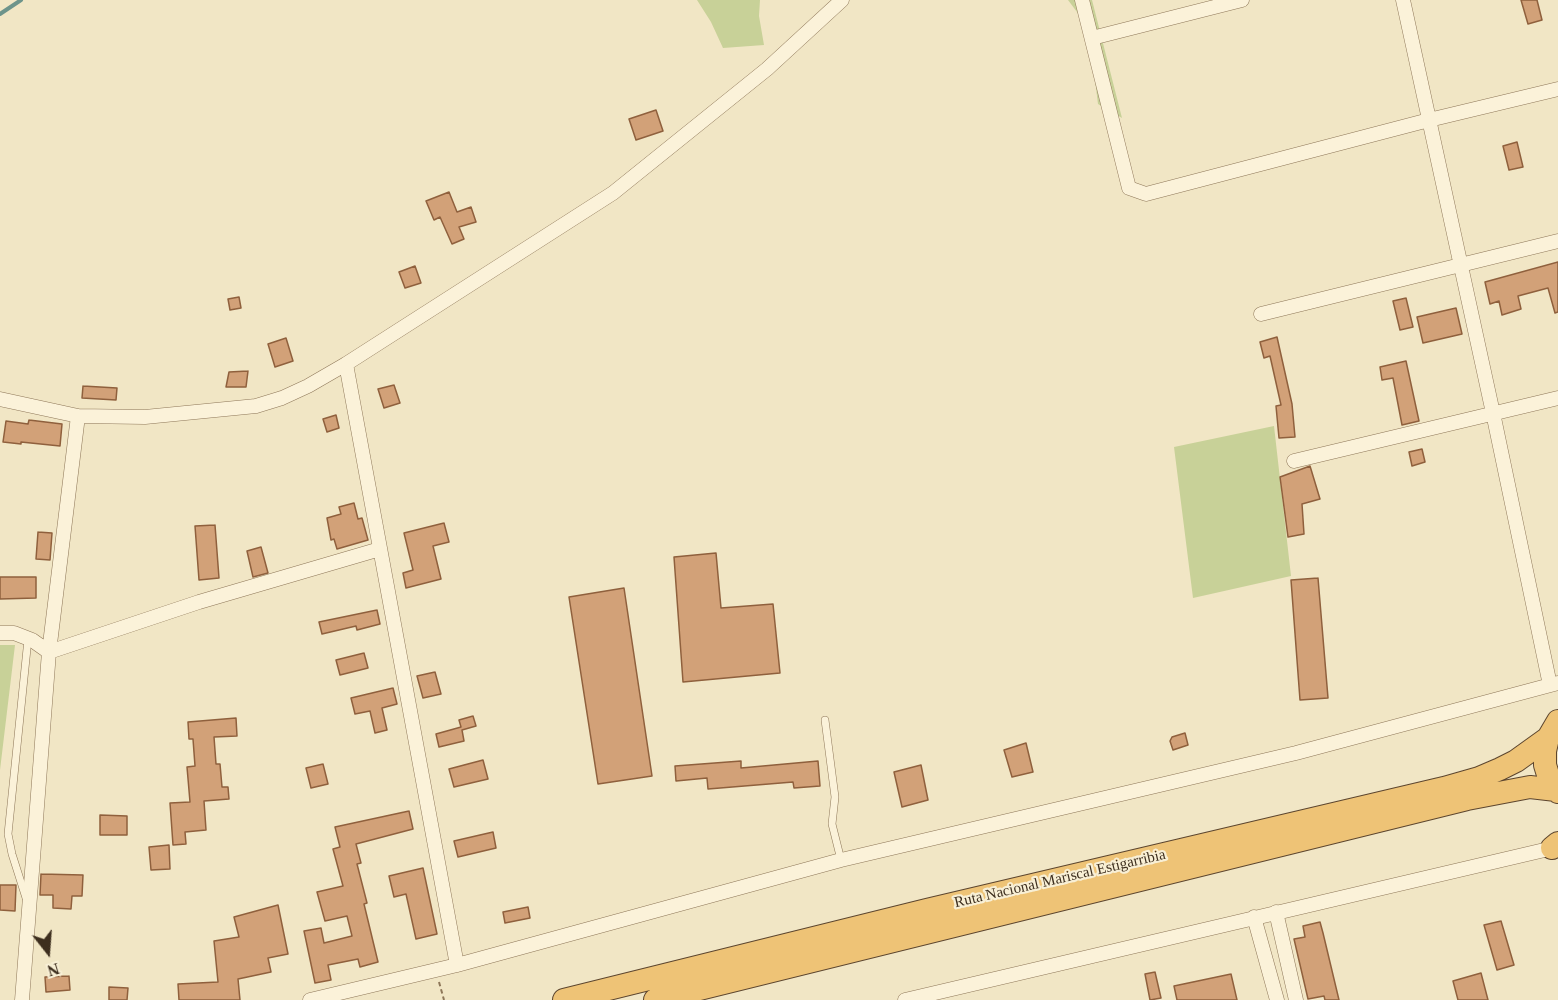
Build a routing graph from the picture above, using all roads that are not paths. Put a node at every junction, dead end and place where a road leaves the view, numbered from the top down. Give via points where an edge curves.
1 (842, 0) edge
2 (1082, 0) edge
3 (1242, 0) edge
4 (1403, 0) edge
5 (1092, 38) junction
6 (1558, 89) edge
7 (1429, 120) junction
8 (1558, 241) edge
9 (1461, 264) junction
10 (1261, 314) dead end
11 (346, 364) junction
12 (1558, 398) edge
13 (0, 399) edge
14 (1493, 413) junction
15 (78, 417) junction
16 (1294, 461) dead end
17 (380, 549) junction
18 (0, 633) edge
19 (28, 639) junction
20 (49, 652) junction
21 (1554, 684) edge
22 (825, 720) dead end
23 (1553, 730) edge
24 (1557, 791) edge
25 (1556, 846) edge
26 (841, 860) junction
27 (29, 906) junction
28 (1276, 912) junction
29 (1254, 917) junction
30 (457, 965) junction
31 (938, 996) edge
32 (22, 1000) edge
33 (310, 1000) edge
34 (564, 1000) edge
35 (655, 1000) edge
36 (905, 1000) edge
37 (1277, 1000) edge
38 (1296, 1000) edge

1 - 11 street via 767,69 614,193
2 - 5 street
3 - 5 street
4 - 7 street
5 - 7 street via 1129,188 1146,194
6 - 7 street
7 - 9 street
8 - 9 street
9 - 10 street
9 - 14 street
11 - 15 street via 282,399 256,406 145,417
11 - 17 street
12 - 14 street
13 - 15 street
14 - 16 street
14 - 21 street
15 - 20 street
17 - 20 street via 199,602
17 - 30 street
18 - 19 street
19 - 20 street
19 - 27 lane via 9,834
20 - 27 street
21 - 26 street via 1296,753
22 - 26 lane via 835,797 832,824
23 - 24 highway via 1545,751 1545,765
23 - 34 highway, Ruta Nacional Mariscal Estigarribia via 1516,761 1444,788
24 - 35 highway, Ruta Nacional Mariscal Estigarribia via 1530,787 1467,799
25 - 28 street
26 - 30 street
27 - 32 street
28 - 29 street
28 - 38 street
29 - 31 street
29 - 37 street
30 - 33 street
31 - 36 street

